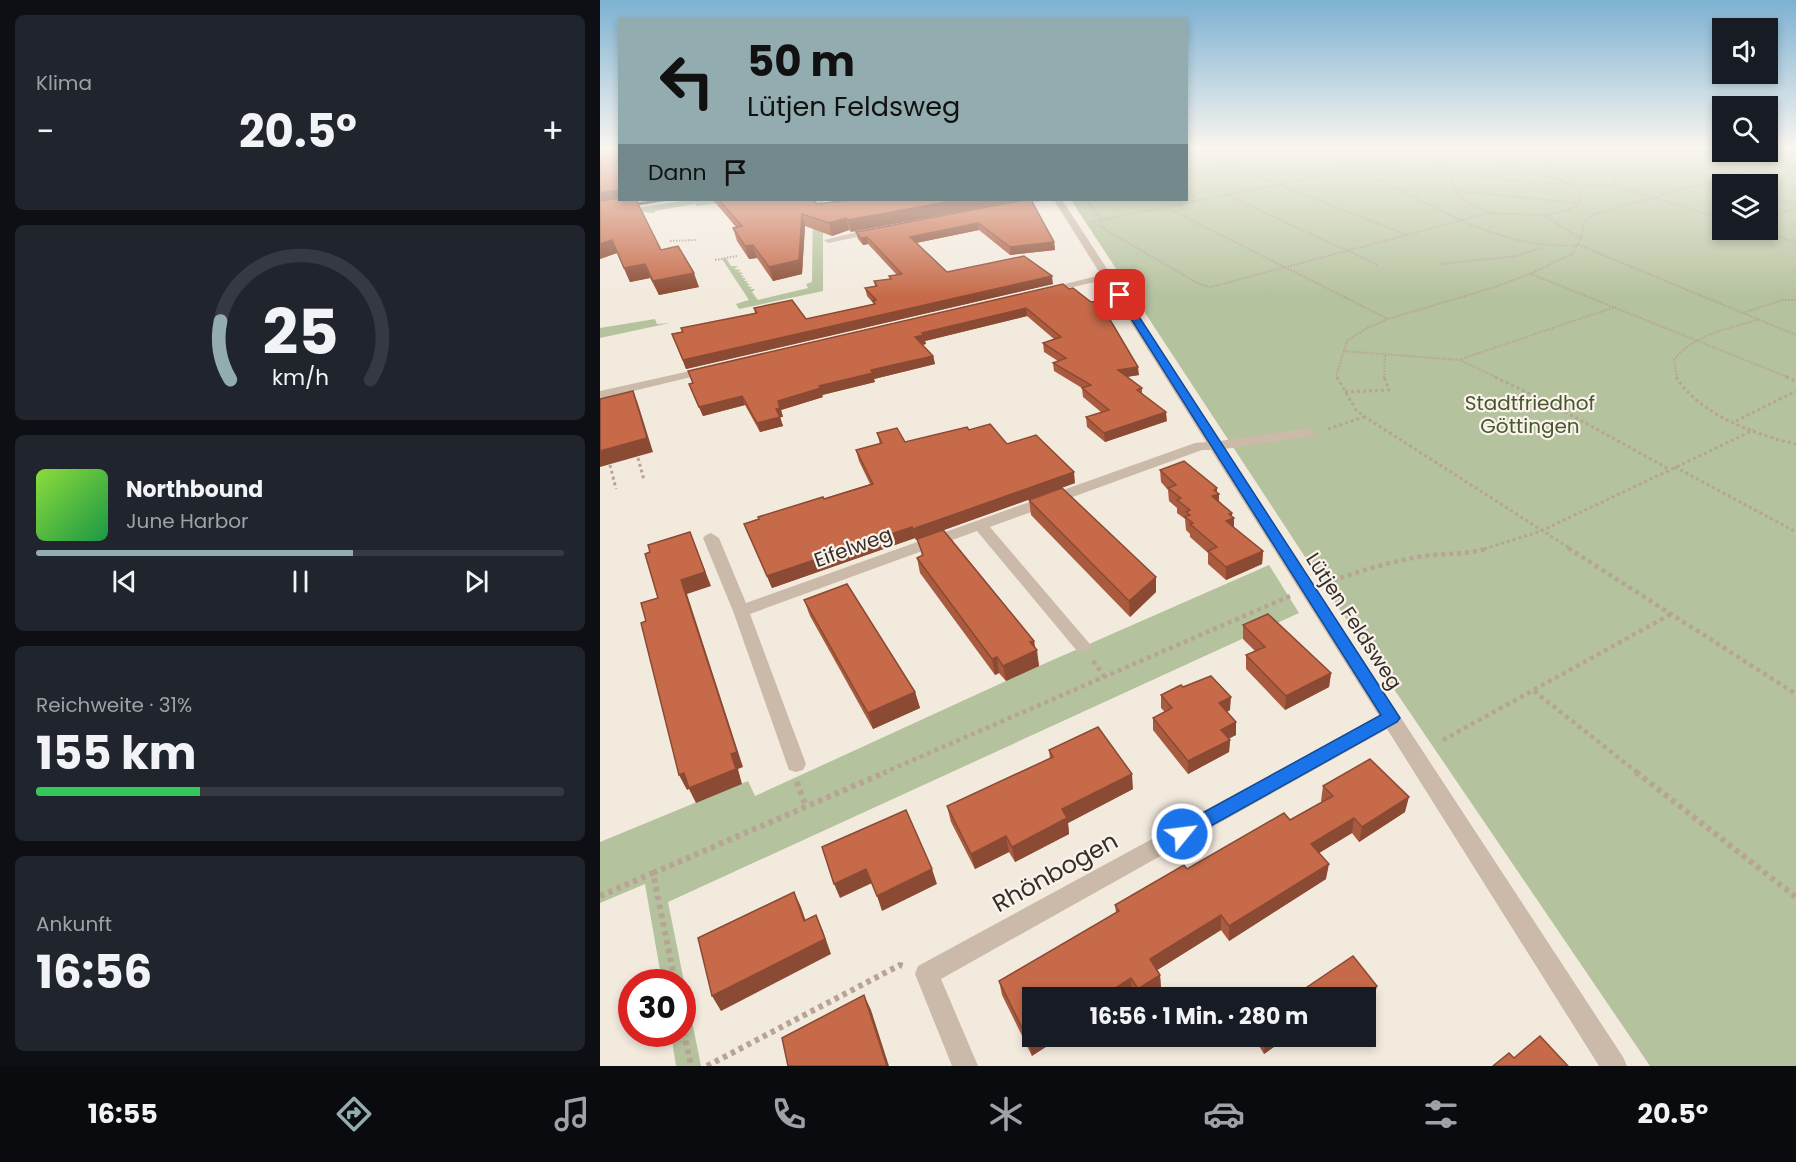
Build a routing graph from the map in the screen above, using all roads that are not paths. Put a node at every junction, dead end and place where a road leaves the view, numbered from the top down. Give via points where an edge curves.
1 (627, 201) edge
2 (659, 201) edge
3 (1036, 201) edge
4 (1059, 201) edge
5 (600, 205) edge
6 (1008, 206) edge
7 (600, 210) edge
8 (884, 229) edge
9 (828, 240) edge
10 (1108, 276) junction
11 (1039, 292) edge
12 (716, 368) edge
13 (600, 395) edge
14 (1311, 432) road end
15 (1218, 446) junction
16 (980, 525) junction
17 (711, 538) dead end
18 (740, 607) junction
19 (1083, 647) dead end
20 (1391, 718) junction
21 (796, 773) road end
22 (965, 1066) edge
23 (1614, 1066) edge

1 - 5 main road
2 - 7 main road
3 - 6 street
4 - 10 street, Lütjen Feldsweg
8 - 9 street
10 - 11 street
10 - 15 street, Lütjen Feldsweg
12 - 13 street
14 - 15 street, Eifelweg
15 - 16 street, Eifelweg via 1200,446
15 - 20 street, Lütjen Feldsweg
16 - 18 street, Eifelweg
16 - 19 street
17 - 18 street
18 - 21 street
20 - 22 street, Rhönbogen via 927,974
20 - 23 street, Lütjen Feldsweg

